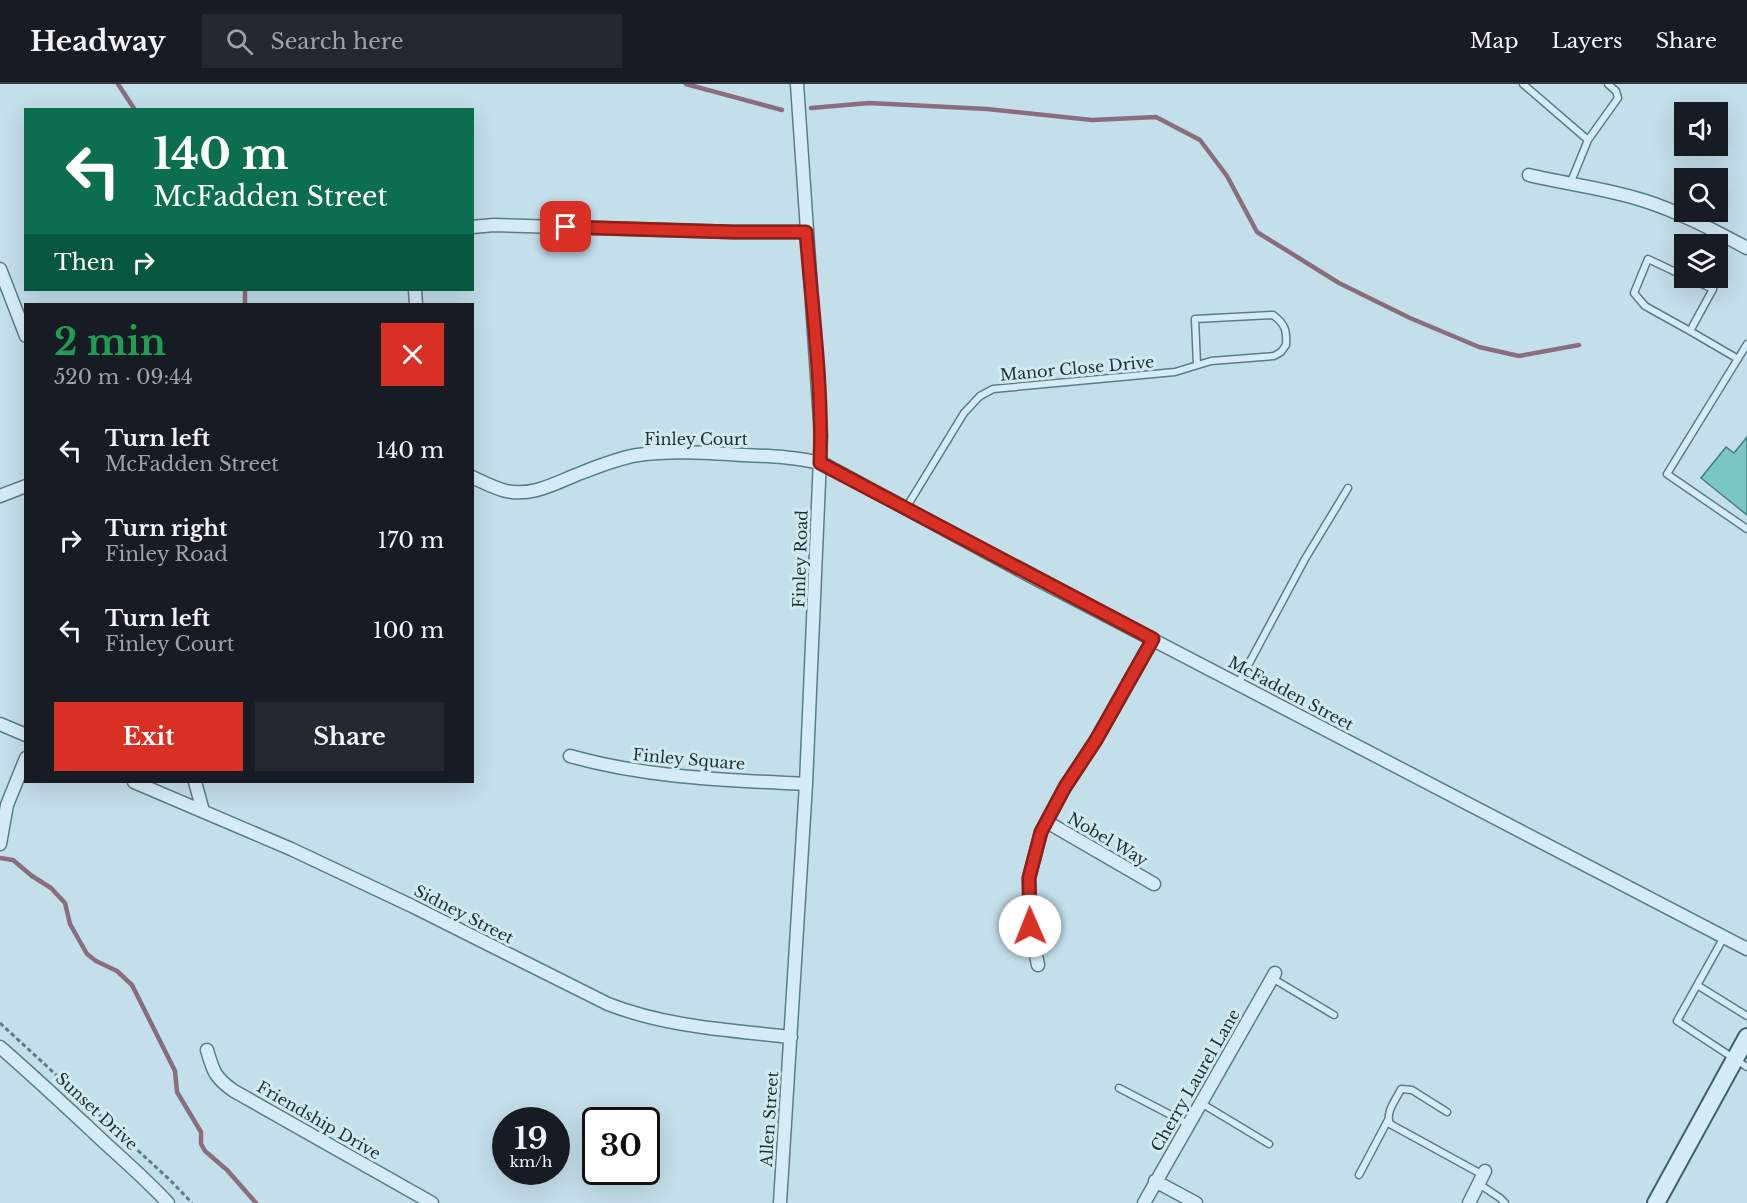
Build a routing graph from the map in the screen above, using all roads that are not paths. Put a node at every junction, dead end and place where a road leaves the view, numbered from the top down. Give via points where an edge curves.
1 (797, 84) edge
2 (1523, 84) edge
3 (1608, 84) edge
4 (1588, 140) junction
5 (1529, 175) dead end
6 (1570, 184) junction
7 (474, 227) edge
8 (806, 232) junction
9 (1747, 248) edge
10 (0, 269) edge
11 (1674, 271) edge
12 (1709, 288) edge
13 (24, 331) edge
14 (1690, 331) junction
15 (1747, 344) edge
16 (1738, 359) junction
17 (1197, 365) junction
18 (820, 463) junction
19 (474, 478) edge
20 (24, 487) edge
21 (1348, 488) dead end
22 (0, 496) edge
23 (906, 508) junction
24 (1747, 529) edge
25 (1153, 639) junction
26 (1239, 684) junction
27 (0, 724) edge
28 (24, 734) edge
29 (570, 756) dead end
30 (24, 763) edge
31 (136, 783) edge
32 (195, 783) edge
33 (806, 784) junction
34 (203, 811) junction
35 (1047, 822) junction
36 (0, 844) edge
37 (1154, 884) dead end
38 (1724, 937) junction
39 (1747, 949) edge
40 (1038, 964) dead end
41 (1274, 976) joint
42 (1697, 985) junction
43 (1334, 1015) dead end
44 (1747, 1016) edge
45 (791, 1037) junction
46 (1747, 1037) edge
47 (0, 1047) edge
48 (207, 1050) dead end
49 (1741, 1063) edge
50 (1119, 1088) dead end
51 (1201, 1103) junction
52 (1447, 1112) dead end
53 (1388, 1120) junction
54 (1188, 1124) junction
55 (1269, 1144) dead end
56 (1359, 1175) dead end
57 (1482, 1176) junction
58 (1155, 1181) junction
59 (168, 1203) edge
60 (432, 1203) edge
61 (780, 1203) edge
62 (1144, 1203) edge
63 (1196, 1203) edge
64 (1469, 1203) edge
65 (1505, 1203) edge
66 (1656, 1203) edge

1 - 8 street, Finley Road
2 - 4 lane
3 - 4 lane via 1618,98
4 - 6 lane
5 - 6 street
6 - 9 street via 1641,199
7 - 8 street
8 - 18 street, Finley Road via 818,370
10 - 13 street
11 - 14 lane via 1648,259 1635,292 1645,306
12 - 14 lane via 1713,290
14 - 16 lane
15 - 16 lane
16 - 24 lane via 1667,474
17 - 17 lane, Manor Close Drive via 1274,356 1286,345 1285,328 1273,315 1195,318
17 - 23 lane, Manor Close Drive via 1175,372 993,389 964,413
18 - 19 street, Finley Court via 672,452 619,459 522,492
18 - 23 street, McFadden Street
18 - 33 street, Finley Road
20 - 22 street
21 - 26 lane via 1305,559
23 - 25 street, McFadden Street
25 - 26 street, McFadden Street
25 - 35 street
26 - 38 street, McFadden Street
27 - 28 street
29 - 33 street, Finley Square via 632,771
30 - 36 street via 7,805
31 - 34 street, Sidney Street
32 - 34 street
33 - 45 street, Finley Road
34 - 45 street, Sidney Street via 291,849 616,1007 699,1027
35 - 37 street, Nobel Way
35 - 40 street via 1029,878 1030,926
38 - 39 street, McFadden Street
38 - 42 lane
41 - 43 lane
41 - 51 street, Cherry Laurel Lane
42 - 44 lane
42 - 49 lane via 1677,1021
45 - 61 street, Allen Street
46 - 49 main road
47 - 59 street, Sunset Drive
48 - 60 street, Friendship Drive via 213,1072 234,1091
49 - 66 main road
50 - 54 lane
51 - 54 street, Cherry Laurel Lane
51 - 55 lane
52 - 53 lane via 1412,1090 1401,1089
53 - 56 lane
53 - 57 lane
54 - 58 street, Cherry Laurel Lane
57 - 64 street
57 - 65 lane
58 - 62 street, Cherry Laurel Lane
58 - 63 street

